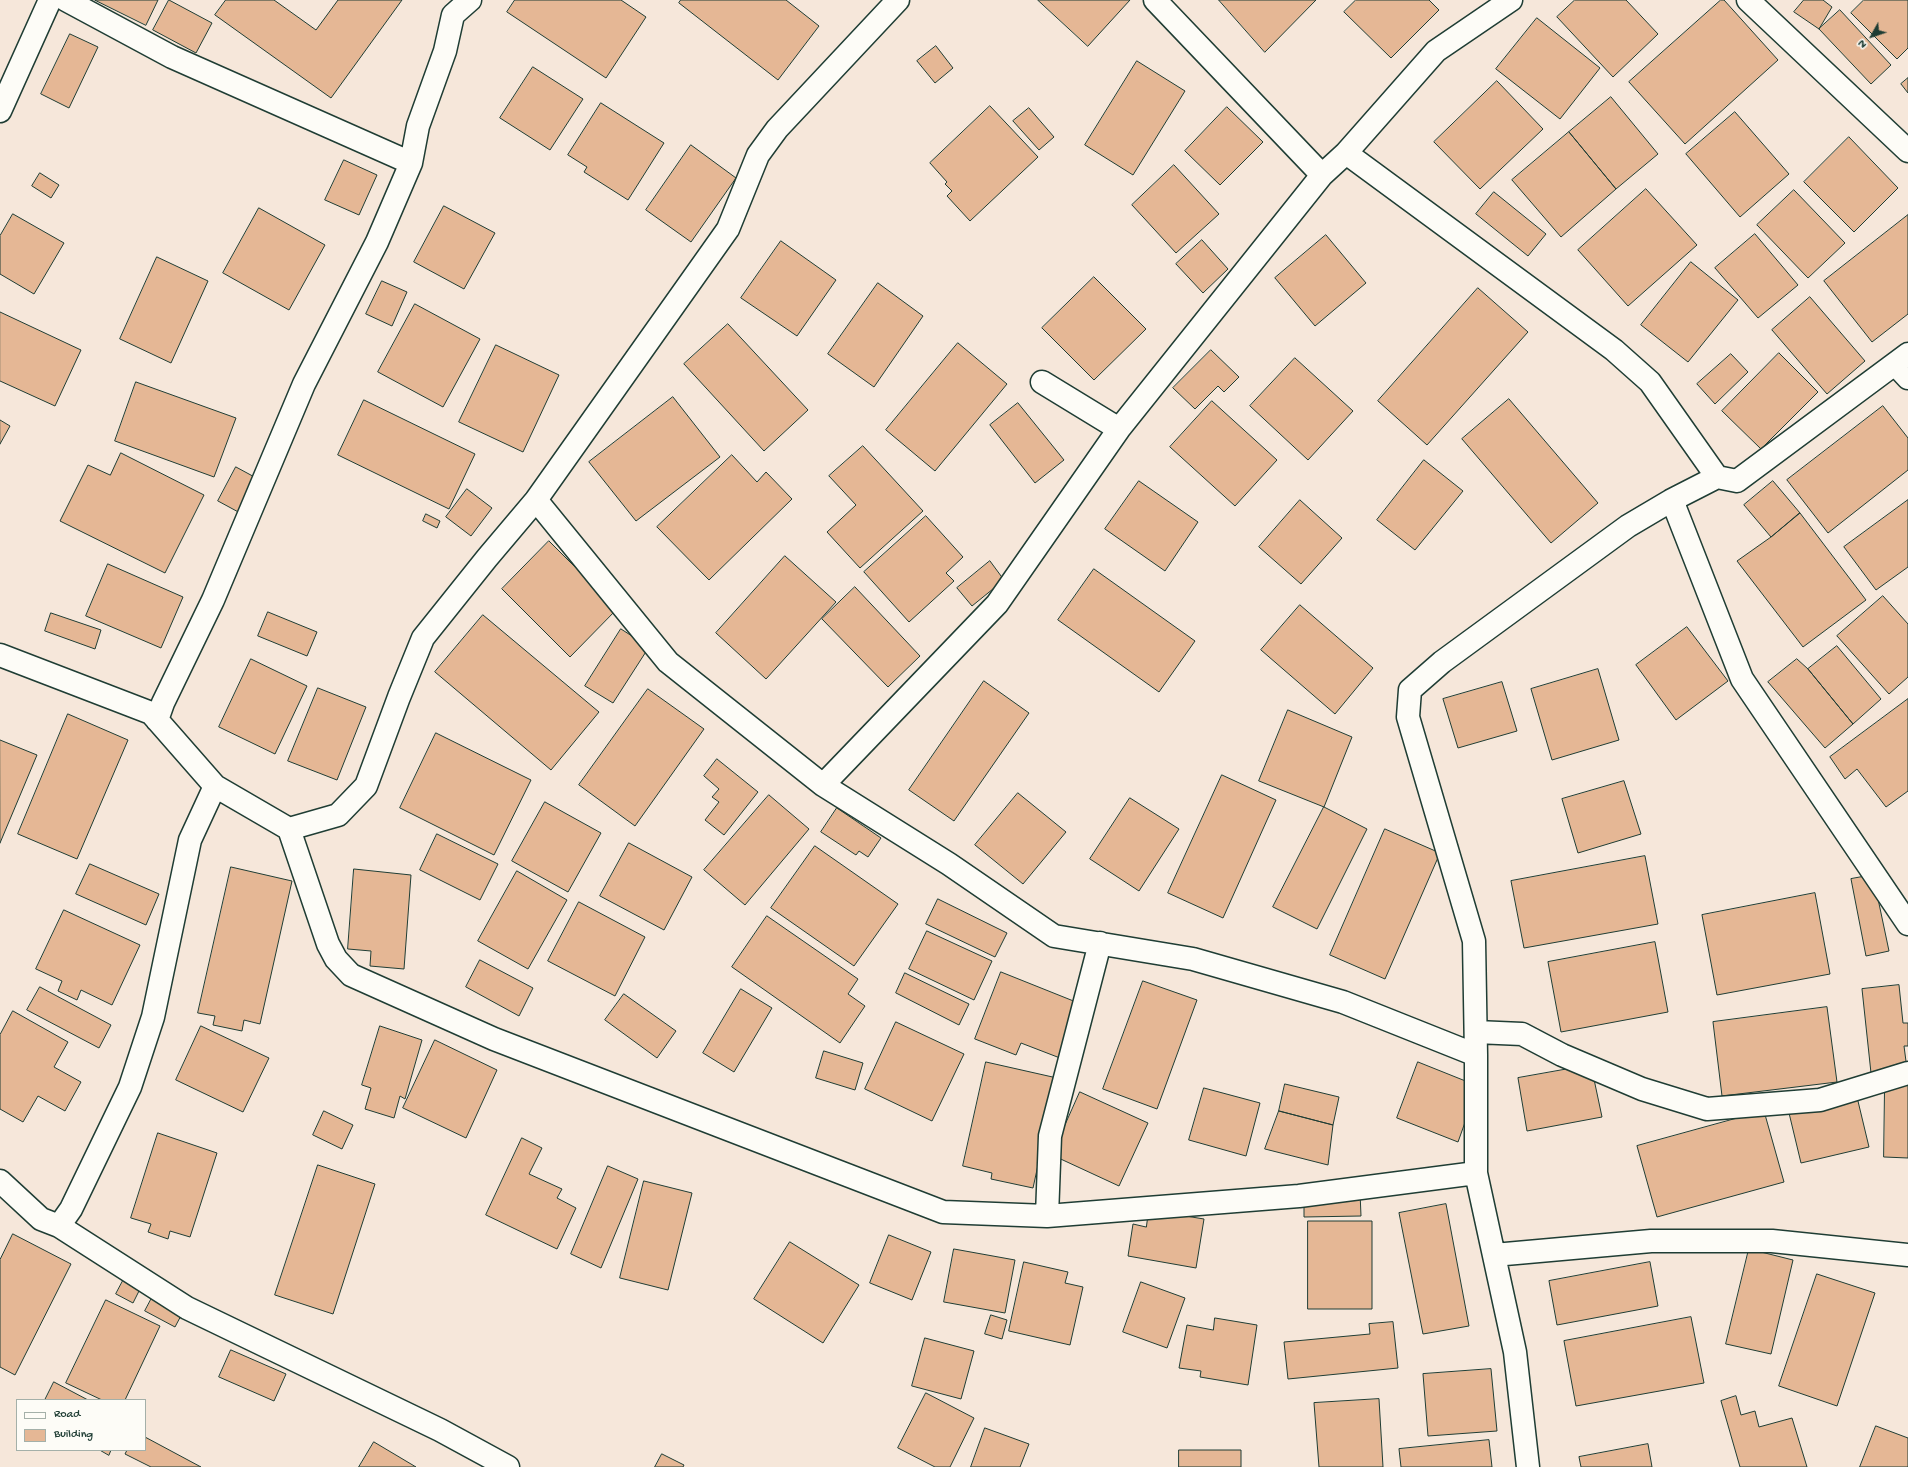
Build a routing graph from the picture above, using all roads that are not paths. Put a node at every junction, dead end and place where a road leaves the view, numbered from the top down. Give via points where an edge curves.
1 (50, 0) edge
2 (66, 0) edge
3 (470, 0) edge
4 (898, 0) edge
5 (1155, 0) edge
6 (1511, 0) edge
7 (1748, 0) edge
8 (0, 112) edge
9 (1908, 151) edge
10 (1346, 153) junction
11 (410, 163) junction
12 (1322, 175) junction
13 (1904, 365) edge
14 (1042, 382) dead end
15 (1119, 429) junction
16 (1717, 477) junction
17 (536, 500) junction
18 (1672, 500) junction
19 (0, 655) edge
20 (157, 720) junction
21 (823, 785) junction
22 (215, 786) junction
23 (289, 829) junction
24 (1908, 924) edge
25 (1100, 943) junction
26 (1476, 1032) junction
27 (1476, 1055) junction
28 (1908, 1073) edge
29 (1476, 1173) junction
30 (0, 1181) edge
31 (1047, 1216) junction
32 (59, 1226) junction
33 (1908, 1255) edge
34 (1494, 1256) junction
35 (508, 1467) edge
36 (1528, 1467) edge

1 - 8 street
2 - 11 street via 172,57
3 - 11 street via 453,15 445,51 418,126
4 - 17 street via 777,129 758,155 728,230
5 - 12 street
6 - 10 street via 1436,51
7 - 9 street
10 - 12 street
10 - 16 street via 1614,350 1650,382
11 - 20 street via 377,242 304,384 213,600
12 - 15 street
13 - 16 street via 1737,481
14 - 15 street
15 - 21 street via 997,604
16 - 18 street
17 - 21 street via 668,662
17 - 23 street via 424,638 396,703 366,786 338,815
18 - 24 street via 1742,679
18 - 26 street via 1628,526 1442,662 1410,690 1408,717 1474,941
19 - 20 street via 151,713
20 - 22 street
21 - 25 street via 949,864 1054,936
22 - 23 street
22 - 32 street via 190,840 153,1017 130,1088 71,1209
23 - 31 street via 328,944 336,959 351,975 494,1039 943,1212
25 - 27 street via 1193,959 1343,1002
25 - 31 street via 1050,1136
26 - 27 street
26 - 28 street via 1522,1034 1562,1055 1642,1089 1708,1109 1820,1100
27 - 29 street
29 - 31 street via 1299,1196
29 - 34 street
30 - 32 street via 41,1219
32 - 35 street via 187,1308 440,1430
33 - 34 street via 1772,1241 1651,1241
34 - 36 street via 1514,1352

